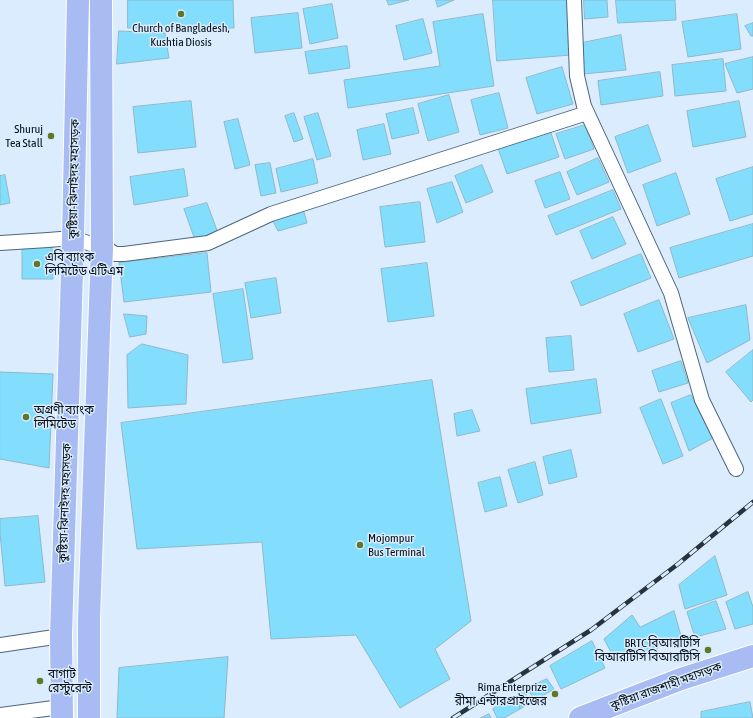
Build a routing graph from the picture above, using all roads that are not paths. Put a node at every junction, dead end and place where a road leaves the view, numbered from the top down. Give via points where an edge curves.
1 (78, 0) edge
2 (101, 0) edge
3 (574, 0) edge
4 (587, 113) junction
5 (73, 238) junction
6 (0, 243) edge
7 (102, 247) junction
8 (68, 399) junction
9 (97, 399) junction
10 (736, 469) dead end
11 (92, 536) junction
12 (64, 537) junction
13 (61, 636) junction
14 (0, 645) edge
15 (753, 656) edge
16 (62, 712) edge
17 (0, 715) edge
18 (89, 718) edge
19 (580, 718) edge

1 - 5 highway, কুষ্টিয়া-ঝিনাইদহ মহাসড়ক
2 - 7 highway
3 - 4 street via 577,76
4 - 7 street via 271,214 208,243 124,254 115,254
4 - 10 street via 671,293 702,400
5 - 6 street
5 - 7 street
5 - 8 highway, কুষ্টিয়া-ঝিনাইদহ মহাসড়ক
7 - 9 highway
8 - 9 highway
8 - 12 highway, কুষ্টিয়া-ঝিনাইদহ মহাসড়ক
9 - 11 highway
11 - 12 highway
11 - 18 highway
12 - 13 highway, কুষ্টিয়া-ঝিনাইদহ মহাসড়ক
13 - 14 street
13 - 16 highway, কুষ্টিয়া-ঝিনাইদহ মহাসড়ক
15 - 19 highway, কুষ্টিয়া রাজশাহী মহাসড়ক via 681,679
16 - 17 street

